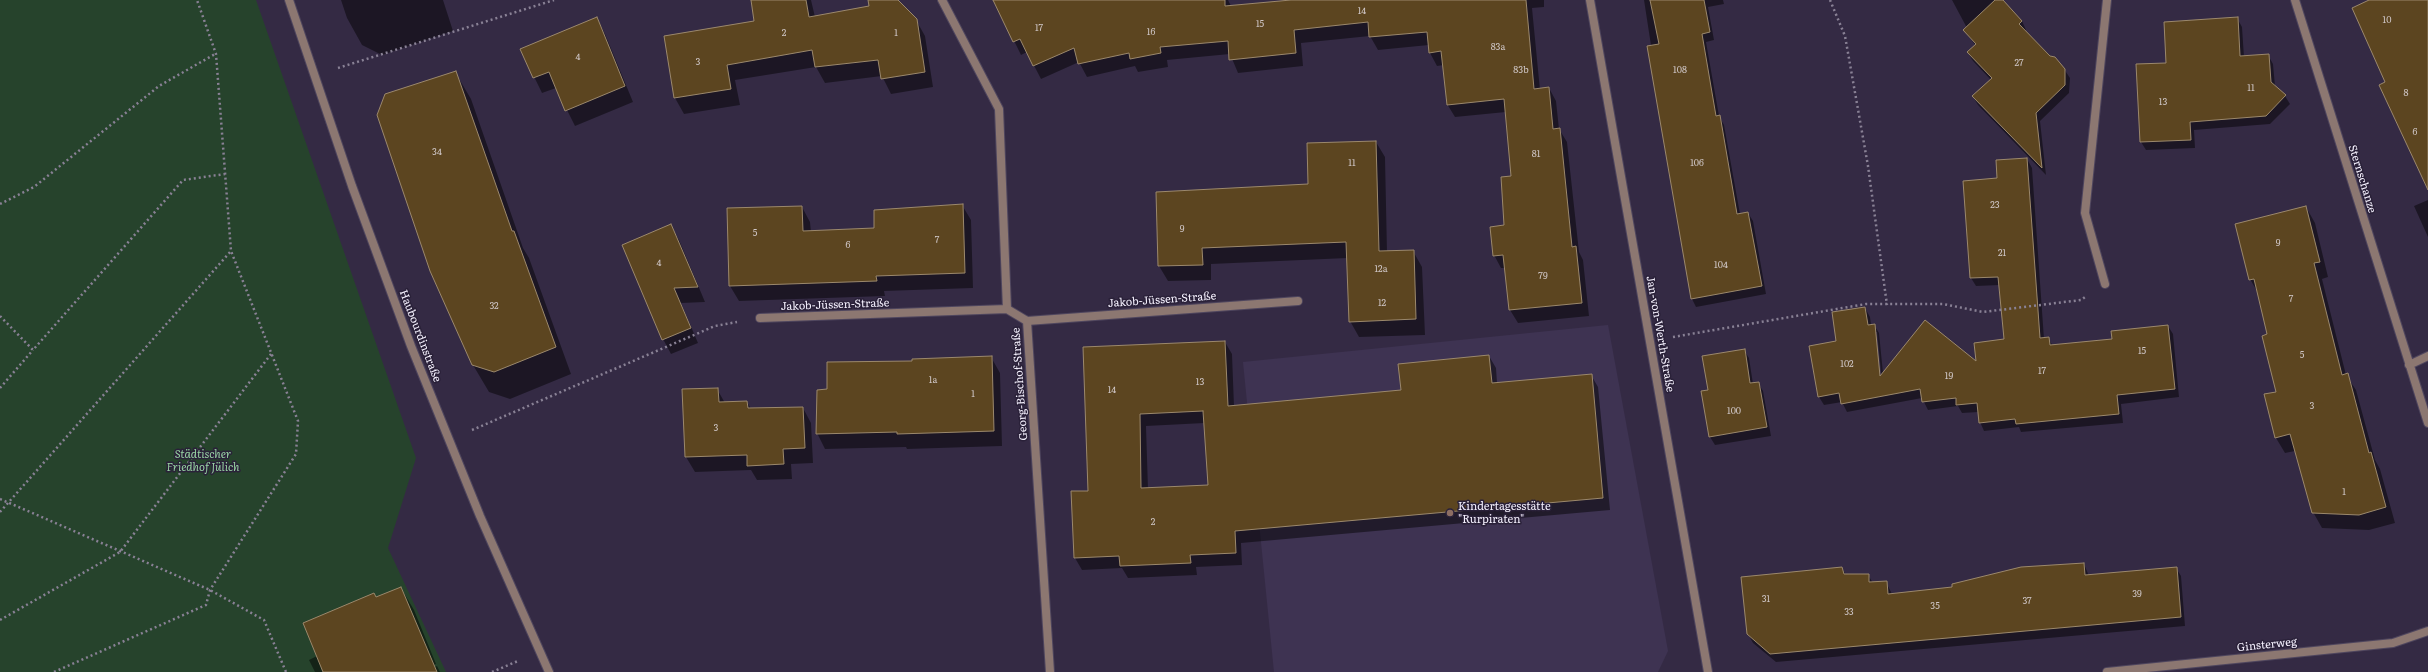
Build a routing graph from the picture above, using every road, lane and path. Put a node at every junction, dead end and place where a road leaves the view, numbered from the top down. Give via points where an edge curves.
1 (197, 0) edge
2 (290, 0) edge
3 (554, 0) edge
4 (942, 0) edge
5 (1590, 0) edge
6 (1830, 0) edge
7 (2107, 0) edge
8 (2295, 0) edge
9 (216, 54) junction
10 (315, 76) junction
11 (225, 174) junction
12 (0, 204) edge
13 (232, 251) junction
14 (2106, 284) joint
15 (1298, 301) dead end
16 (1887, 305) junction
17 (1007, 310) junction
18 (0, 316) edge
19 (760, 318) joint
20 (1027, 321) junction
21 (1650, 341) junction
22 (33, 350) junction
23 (272, 354) junction
24 (2428, 356) edge
25 (2409, 365) junction
26 (0, 388) edge
27 (2428, 423) edge
28 (449, 440) junction
29 (0, 498) edge
30 (10, 503) junction
31 (0, 512) edge
32 (120, 552) junction
33 (210, 590) junction
34 (0, 620) edge
35 (2428, 631) edge
36 (54, 672) edge
37 (286, 672) edge
38 (549, 672) edge
39 (1050, 672) edge
40 (1708, 672) edge
41 (2107, 672) edge

1 - 9 path
2 - 10 street, Haubourdinstraße
3 - 10 path
4 - 17 street via 999,109
5 - 21 street, Jan-von-Werth-Straße
6 - 16 path via 1845,36 1868,166
7 - 14 street via 2085,213
8 - 25 street, Sternschanze
9 - 11 path
9 - 12 path via 159,86 34,187
10 - 28 street, Haubourdinstraße via 354,193
11 - 13 path
11 - 22 path via 183,180
13 - 23 path
13 - 30 path
14 - 16 path via 2081,300 1983,312 1943,304
15 - 20 street, Jakob-Jüssen-Straße
16 - 21 path via 1866,304
17 - 19 street, Jakob-Jüssen-Straße
17 - 20 street, Georg-Bischof-Straße
18 - 22 path
19 - 28 path via 715,326
20 - 39 street, Georg-Bischof-Straße
21 - 40 street, Jan-von-Werth-Straße
22 - 26 path
23 - 32 path
23 - 33 path via 298,421 296,454
24 - 25 street
25 - 27 street, Sternschanze
28 - 38 street, Haubourdinstraße
29 - 30 path
30 - 31 path
30 - 32 path
32 - 33 path
32 - 34 path
33 - 36 path via 206,605
33 - 37 path via 264,620
35 - 41 street, Ginsterweg via 2393,643

